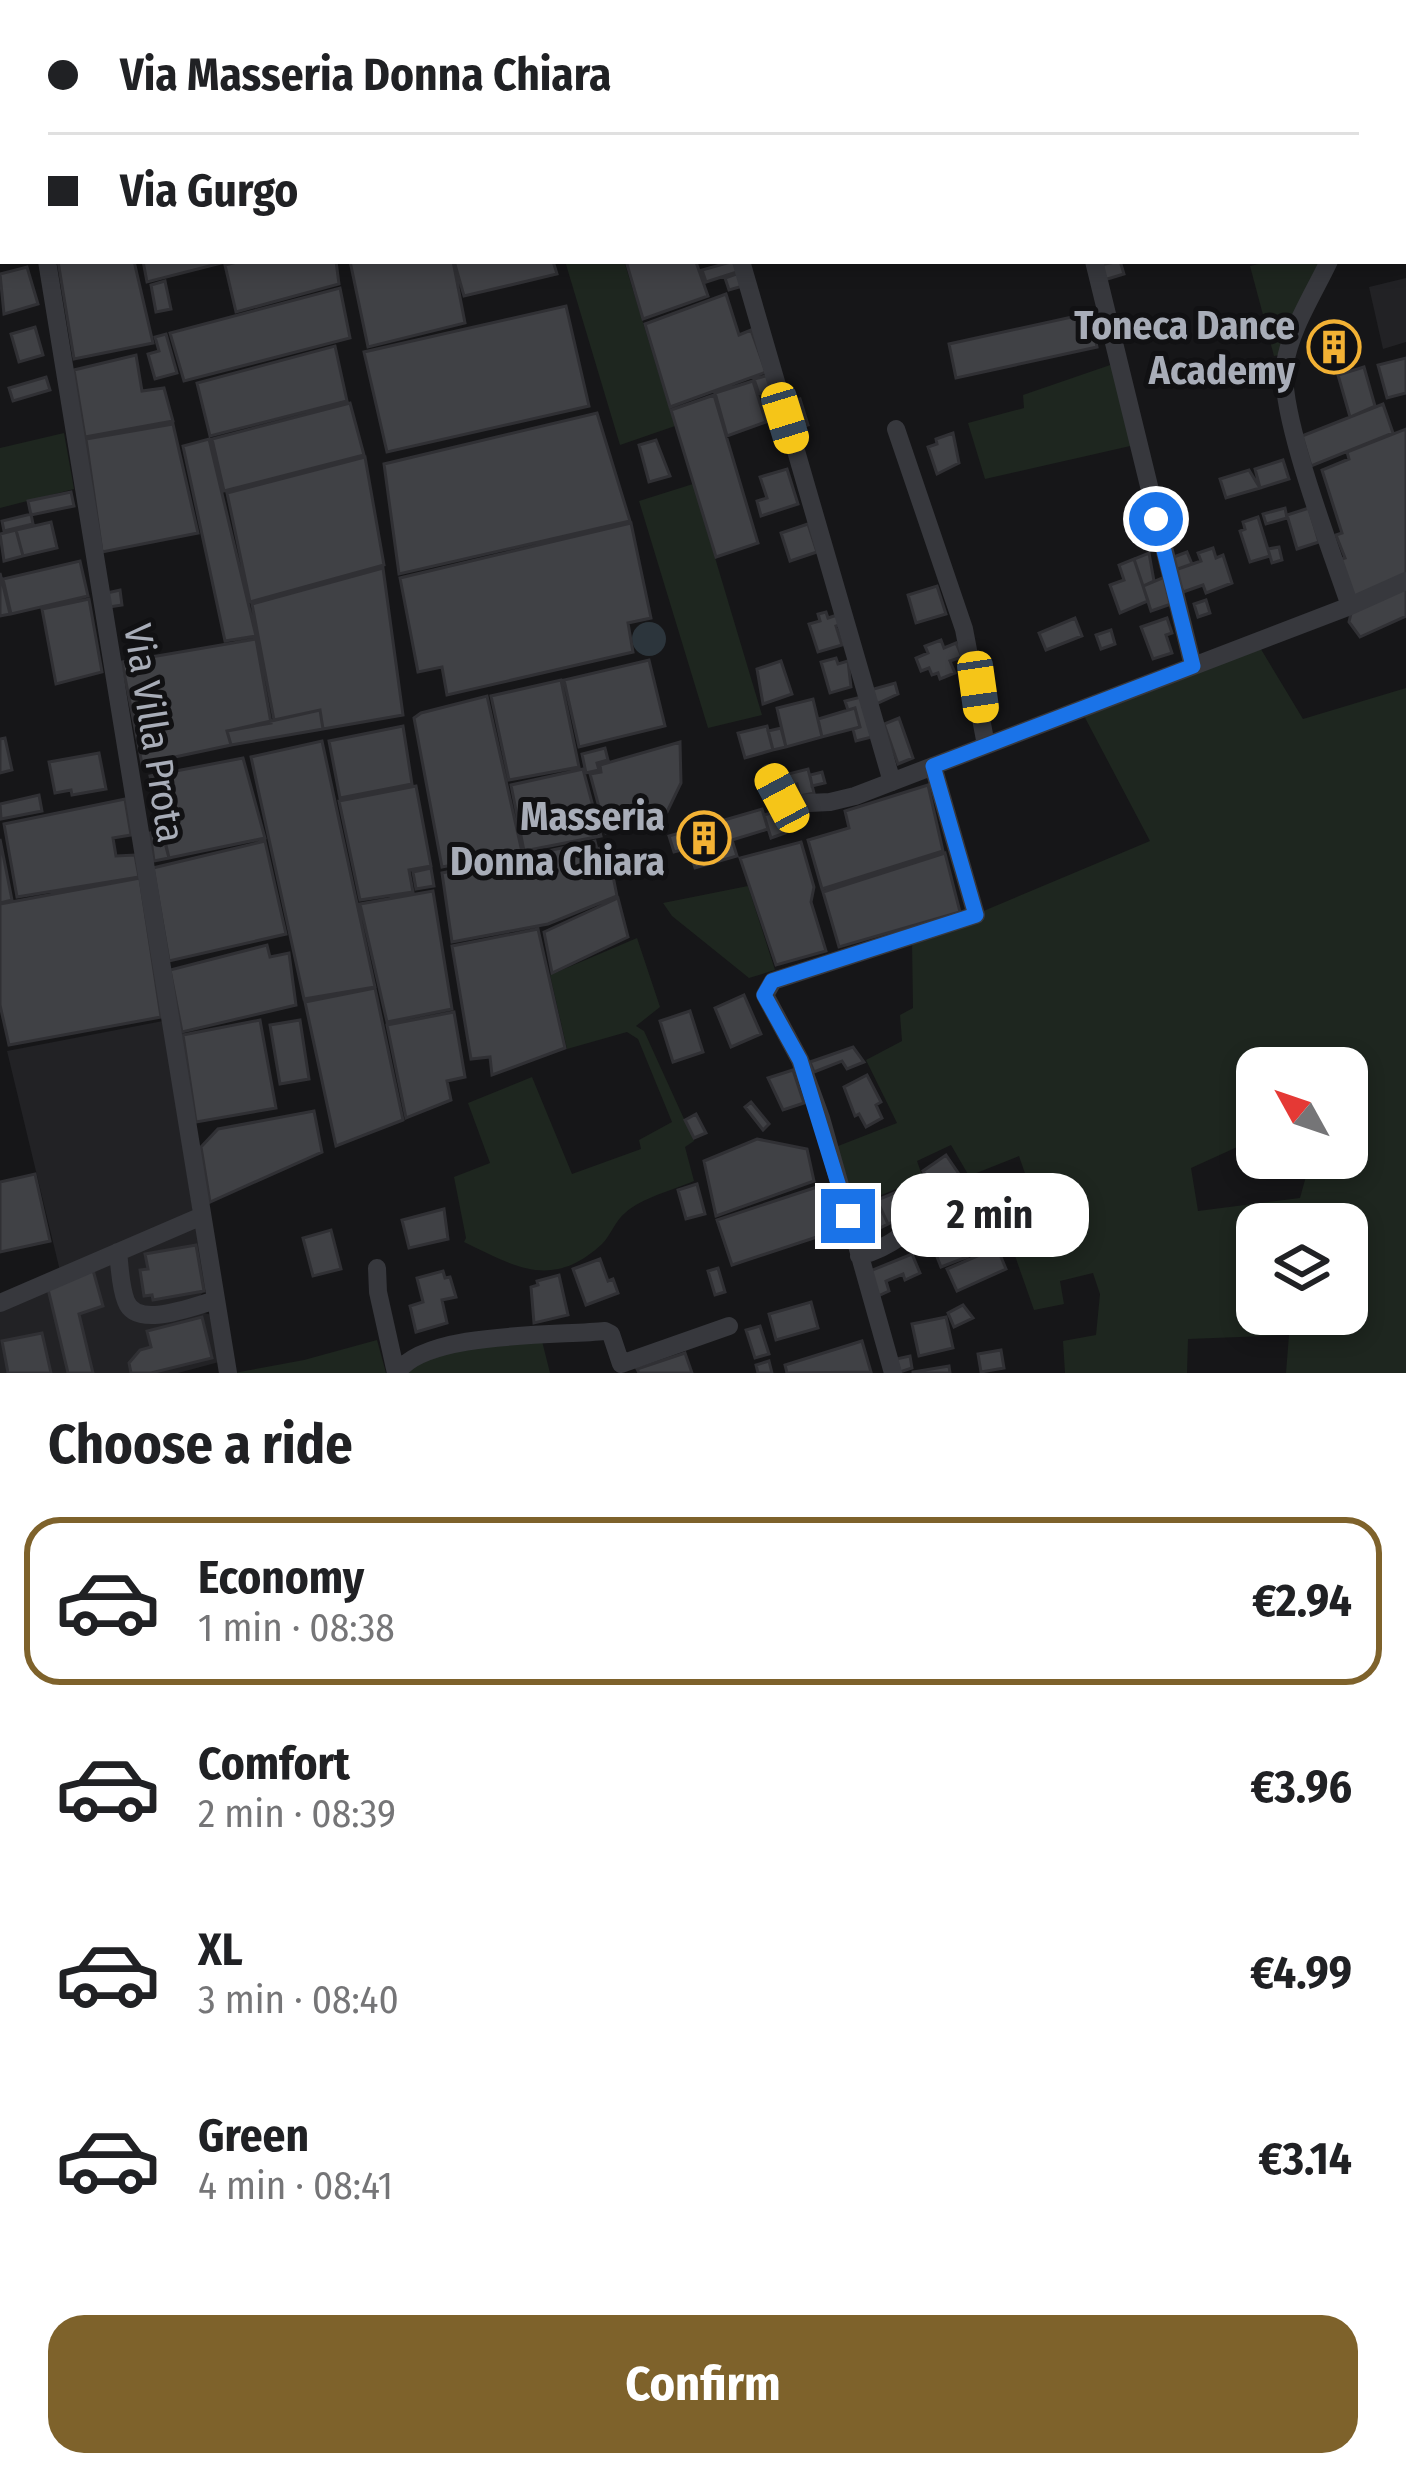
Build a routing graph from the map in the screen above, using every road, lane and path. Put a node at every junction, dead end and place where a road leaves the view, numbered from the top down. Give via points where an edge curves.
1 (46, 264) edge
2 (742, 264) edge
3 (1095, 264) edge
4 (1328, 264) edge
5 (896, 429) dead end
6 (1406, 581) edge
7 (1350, 606) junction
8 (1193, 666) junction
9 (986, 746) junction
10 (933, 766) junction
11 (769, 772) dead end
12 (892, 782) junction
13 (935, 1205) dead end
14 (202, 1216) junction
15 (118, 1252) junction
16 (859, 1256) junction
17 (377, 1268) dead end
18 (216, 1300) junction
19 (0, 1303) edge
20 (729, 1326) dead end
21 (228, 1373) edge
22 (396, 1373) edge
23 (893, 1373) edge

1 - 14 street, Via Villa Prota
2 - 12 street
3 - 8 street
4 - 7 street via 1284,379
5 - 9 street via 964,629
6 - 7 street
7 - 8 street
8 - 9 street
9 - 10 street
10 - 12 street
10 - 16 street via 976,915 772,981 764,995 807,1080
11 - 12 street via 794,805
13 - 16 street via 901,1239
14 - 15 street
14 - 18 street, Via Villa Prota
15 - 18 street via 132,1312
15 - 19 street
16 - 23 street
17 - 22 street
18 - 21 street, Via Villa Prota
20 - 22 street via 621,1364 605,1331 454,1343 419,1354

